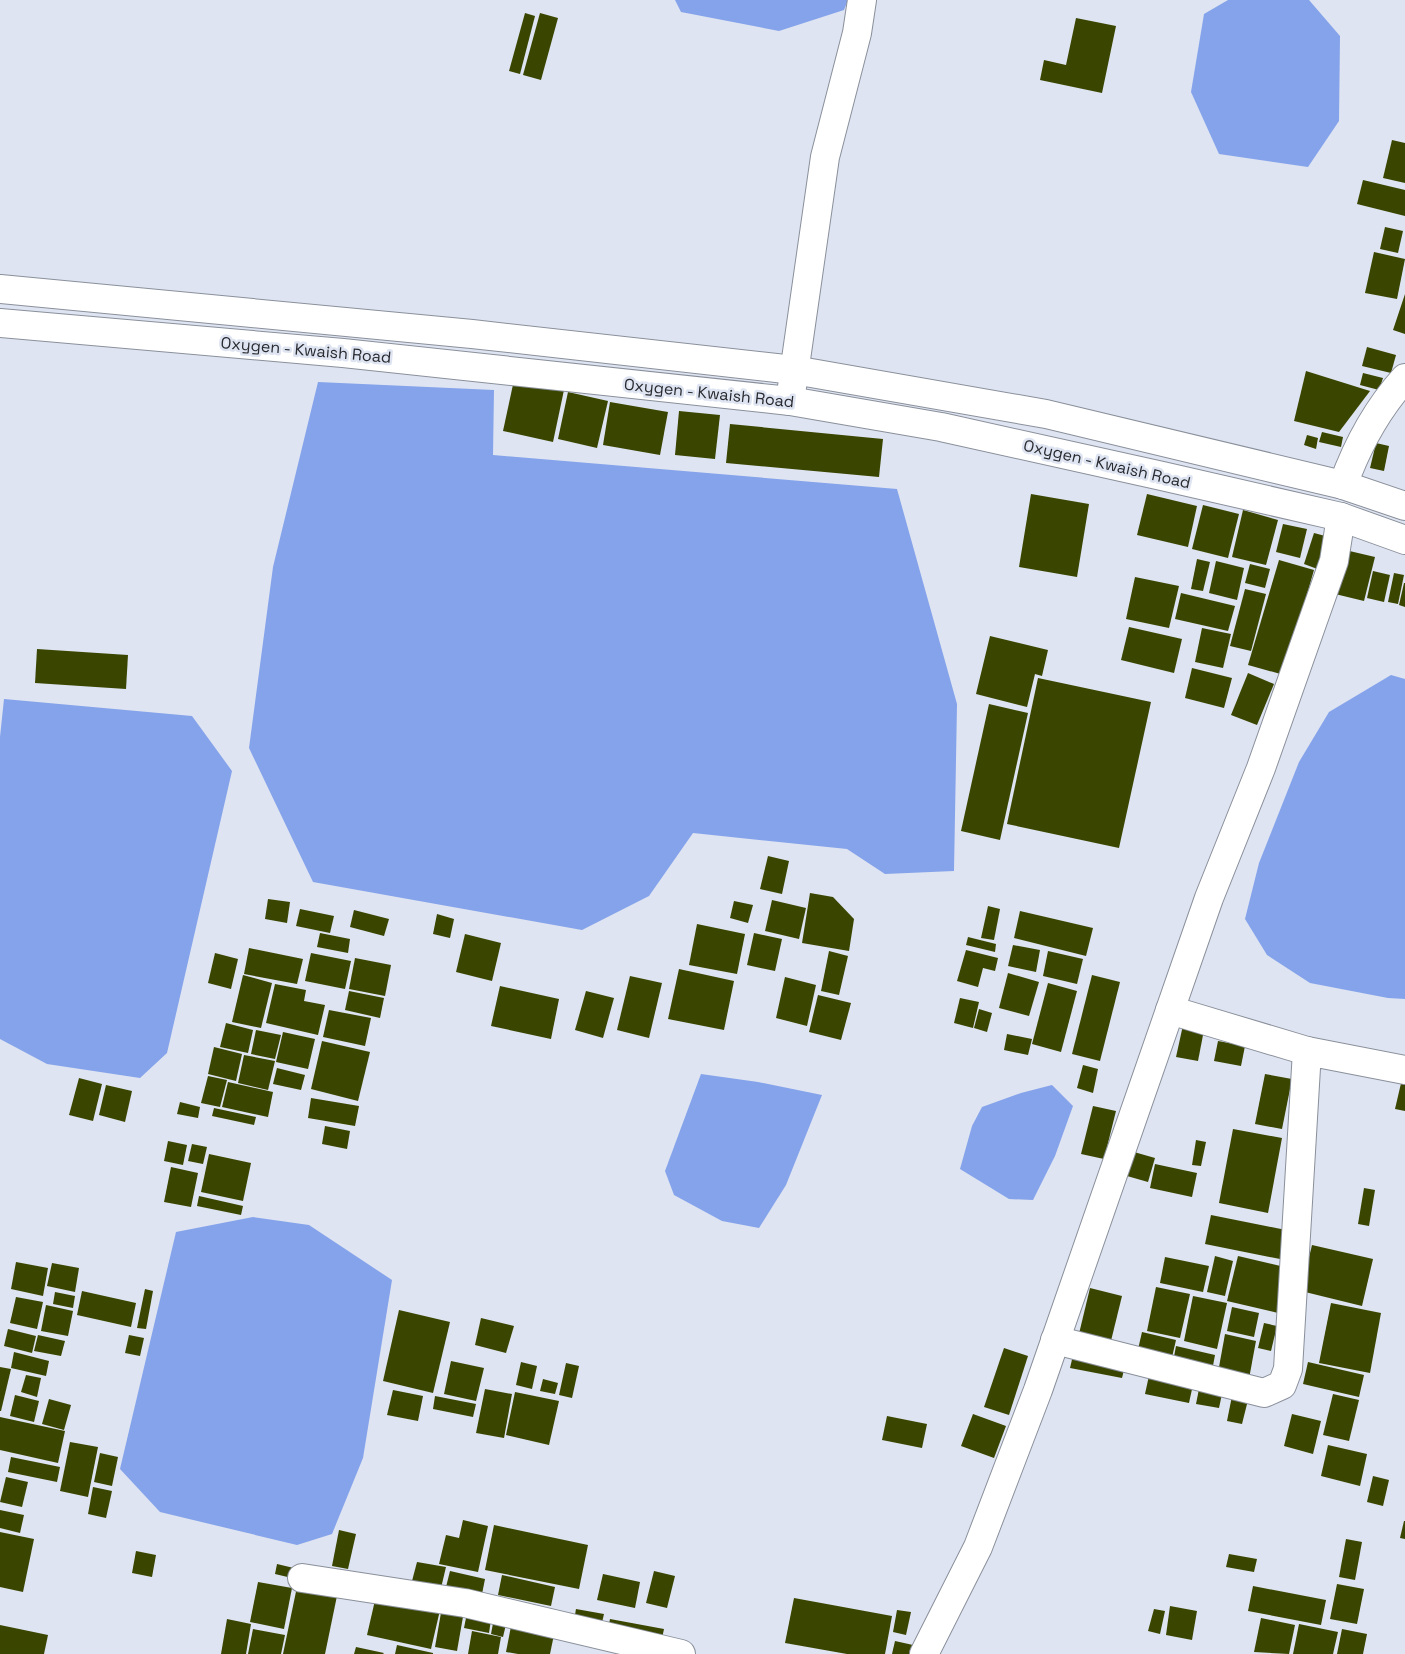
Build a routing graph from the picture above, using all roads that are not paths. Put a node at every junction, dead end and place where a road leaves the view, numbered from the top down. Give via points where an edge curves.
1 (862, 0) edge
2 (0, 289) edge
3 (0, 323) edge
4 (794, 370) junction
5 (1405, 378) edge
6 (790, 402) junction
7 (1343, 486) junction
8 (1405, 506) edge
9 (1340, 518) junction
10 (1405, 540) edge
11 (1170, 1010) junction
12 (1307, 1051) junction
13 (1405, 1070) edge
14 (1055, 1340) junction
15 (302, 1578) dead end
16 (681, 1654) edge
17 (924, 1654) edge

1 - 4 street via 857,33 825,157
2 - 4 street, Oxygen - Kwaish Road via 472,334
3 - 6 street, Oxygen - Kwaish Road via 343,353
4 - 6 street
4 - 7 street, Oxygen - Kwaish Road via 1046,414
5 - 7 street via 1379,411 1356,452
6 - 9 street, Oxygen - Kwaish Road via 942,427
7 - 8 street, Oxygen - Kwaish Road
9 - 10 street, Oxygen - Kwaish Road
9 - 11 street via 1328,580
11 - 12 street
11 - 14 street
12 - 13 street
12 - 14 street via 1288,1369 1282,1385 1264,1393
14 - 17 street via 978,1546
15 - 16 street via 465,1603

